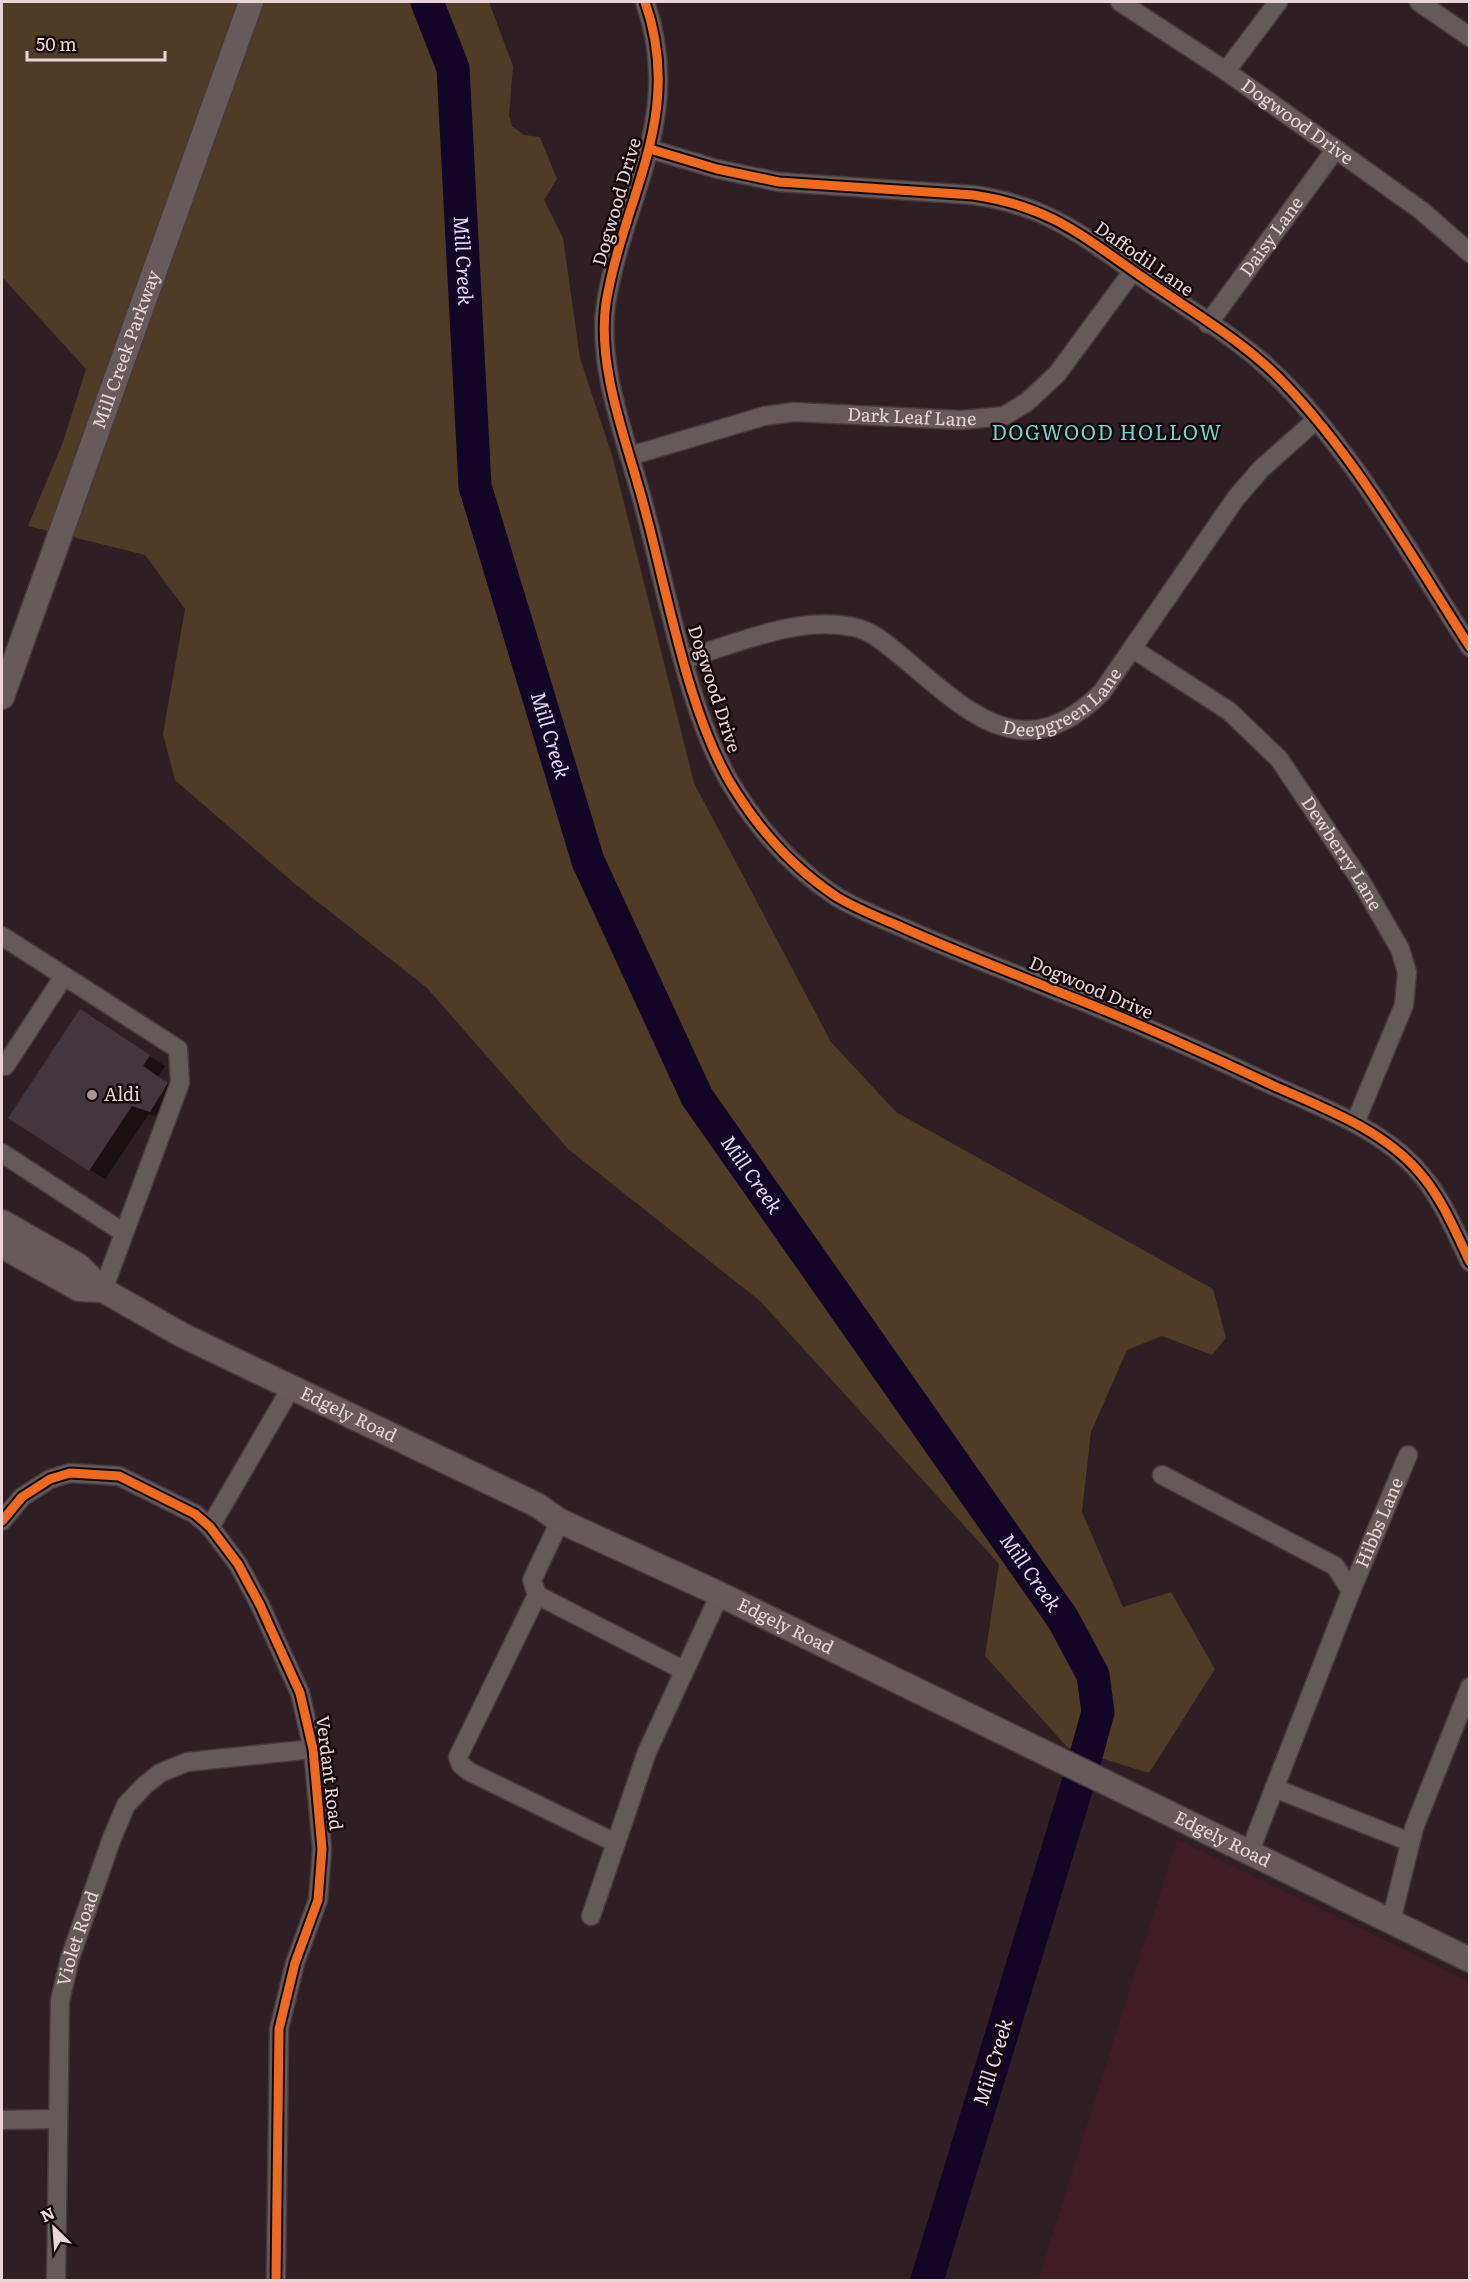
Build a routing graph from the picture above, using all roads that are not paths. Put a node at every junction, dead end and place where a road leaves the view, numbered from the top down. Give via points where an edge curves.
1 (251, 2) edge
2 (645, 2) edge
3 (1120, 2) edge
4 (1278, 2) edge
5 (1419, 2) edge
6 (1470, 38) edge
7 (1226, 71) junction
8 (650, 149) junction
9 (1335, 150) junction
10 (1470, 253) edge
11 (1133, 271) junction
12 (1208, 324) junction
13 (1316, 420) junction
14 (630, 456) junction
15 (1470, 647) edge
16 (1133, 649) junction
17 (684, 659) junction
18 (2, 697) edge
19 (2, 936) edge
20 (64, 976) junction
21 (3, 1067) edge
22 (1356, 1123) junction
23 (2, 1153) edge
24 (2, 1222) edge
25 (124, 1233) junction
26 (2, 1246) edge
27 (1470, 1263) edge
28 (103, 1290) junction
29 (291, 1388) junction
30 (1408, 1455) dead end
31 (1162, 1474) dead end
32 (2, 1521) edge
33 (560, 1521) junction
34 (210, 1527) junction
35 (1351, 1591) junction
36 (720, 1594) junction
37 (537, 1595) junction
38 (682, 1670) junction
39 (1470, 1687) edge
40 (313, 1749) junction
41 (1274, 1788) junction
42 (1410, 1842) junction
43 (616, 1844) junction
44 (1250, 1851) junction
45 (591, 1917) dead end
46 (1391, 1921) junction
47 (1470, 1960) edge
48 (58, 2119) junction
49 (2, 2120) edge
50 (56, 2280) edge
51 (276, 2280) edge

1 - 18 main road, Mill Creek Parkway
2 - 8 street, Dogwood Drive via 658,51 659,87
3 - 7 street, Dogwood Drive
4 - 7 street
5 - 6 street
7 - 9 street, Dogwood Drive
8 - 11 street, Daffodil Lane via 779,182 1004,199 1058,219
8 - 14 street, Dogwood Drive via 606,305 604,334
9 - 10 street, Dogwood Drive via 1422,212
9 - 12 street, Daisy Lane
11 - 12 street, Daffodil Lane
11 - 14 street, Dark Leaf Lane via 1057,374 1039,393 1004,416 962,420 794,412 764,416
12 - 13 street, Daffodil Lane via 1283,382
13 - 15 street, Daffodil Lane via 1349,463
13 - 16 street, Deepgreen Lane via 1261,469 1236,498
14 - 17 street, Dogwood Drive
16 - 17 street, Deepgreen Lane via 1089,704 1065,721 1026,729 993,724 963,709 886,644 856,627 816,624
16 - 22 street, Dewberry Lane via 1229,711 1279,759 1359,878 1400,949 1407,972 1404,1005
17 - 22 street, Dogwood Drive via 718,759 735,791 786,855 838,897 926,939 1215,1058
19 - 20 street
20 - 21 street
20 - 25 street via 178,1049 180,1083
22 - 27 street, Dogwood Drive via 1419,1171 1437,1196
23 - 25 street
24 - 28 main road, Edgely Road via 80,1266
25 - 28 street
26 - 28 main road, Edgely Road via 78,1290
28 - 29 main road, Edgely Road via 182,1335
29 - 33 main road, Edgely Road via 537,1505
29 - 34 street
30 - 35 street, Hibbs Lane
31 - 35 street via 1335,1566
32 - 34 street, Verdant Road via 22,1497 50,1479 90,1472 119,1476 148,1489 195,1514
33 - 36 main road, Edgely Road
33 - 37 street via 532,1580
34 - 40 street, Verdant Road via 238,1564 292,1671
35 - 41 street, Hibbs Lane
36 - 38 street
36 - 44 main road, Edgely Road
37 - 38 street
37 - 43 street via 458,1757 470,1772
38 - 43 street via 647,1752
39 - 42 street
40 - 48 street, Violet Road via 175,1765 145,1785 126,1805 65,1980 58,2030
40 - 51 street, Verdant Road via 322,1850 318,1900 295,1963 279,2029
41 - 42 street
41 - 44 street, Hibbs Lane
42 - 46 street
43 - 45 street
44 - 46 main road, Edgely Road
46 - 47 main road, Edgely Road
48 - 49 street
48 - 50 street, Violet Road

